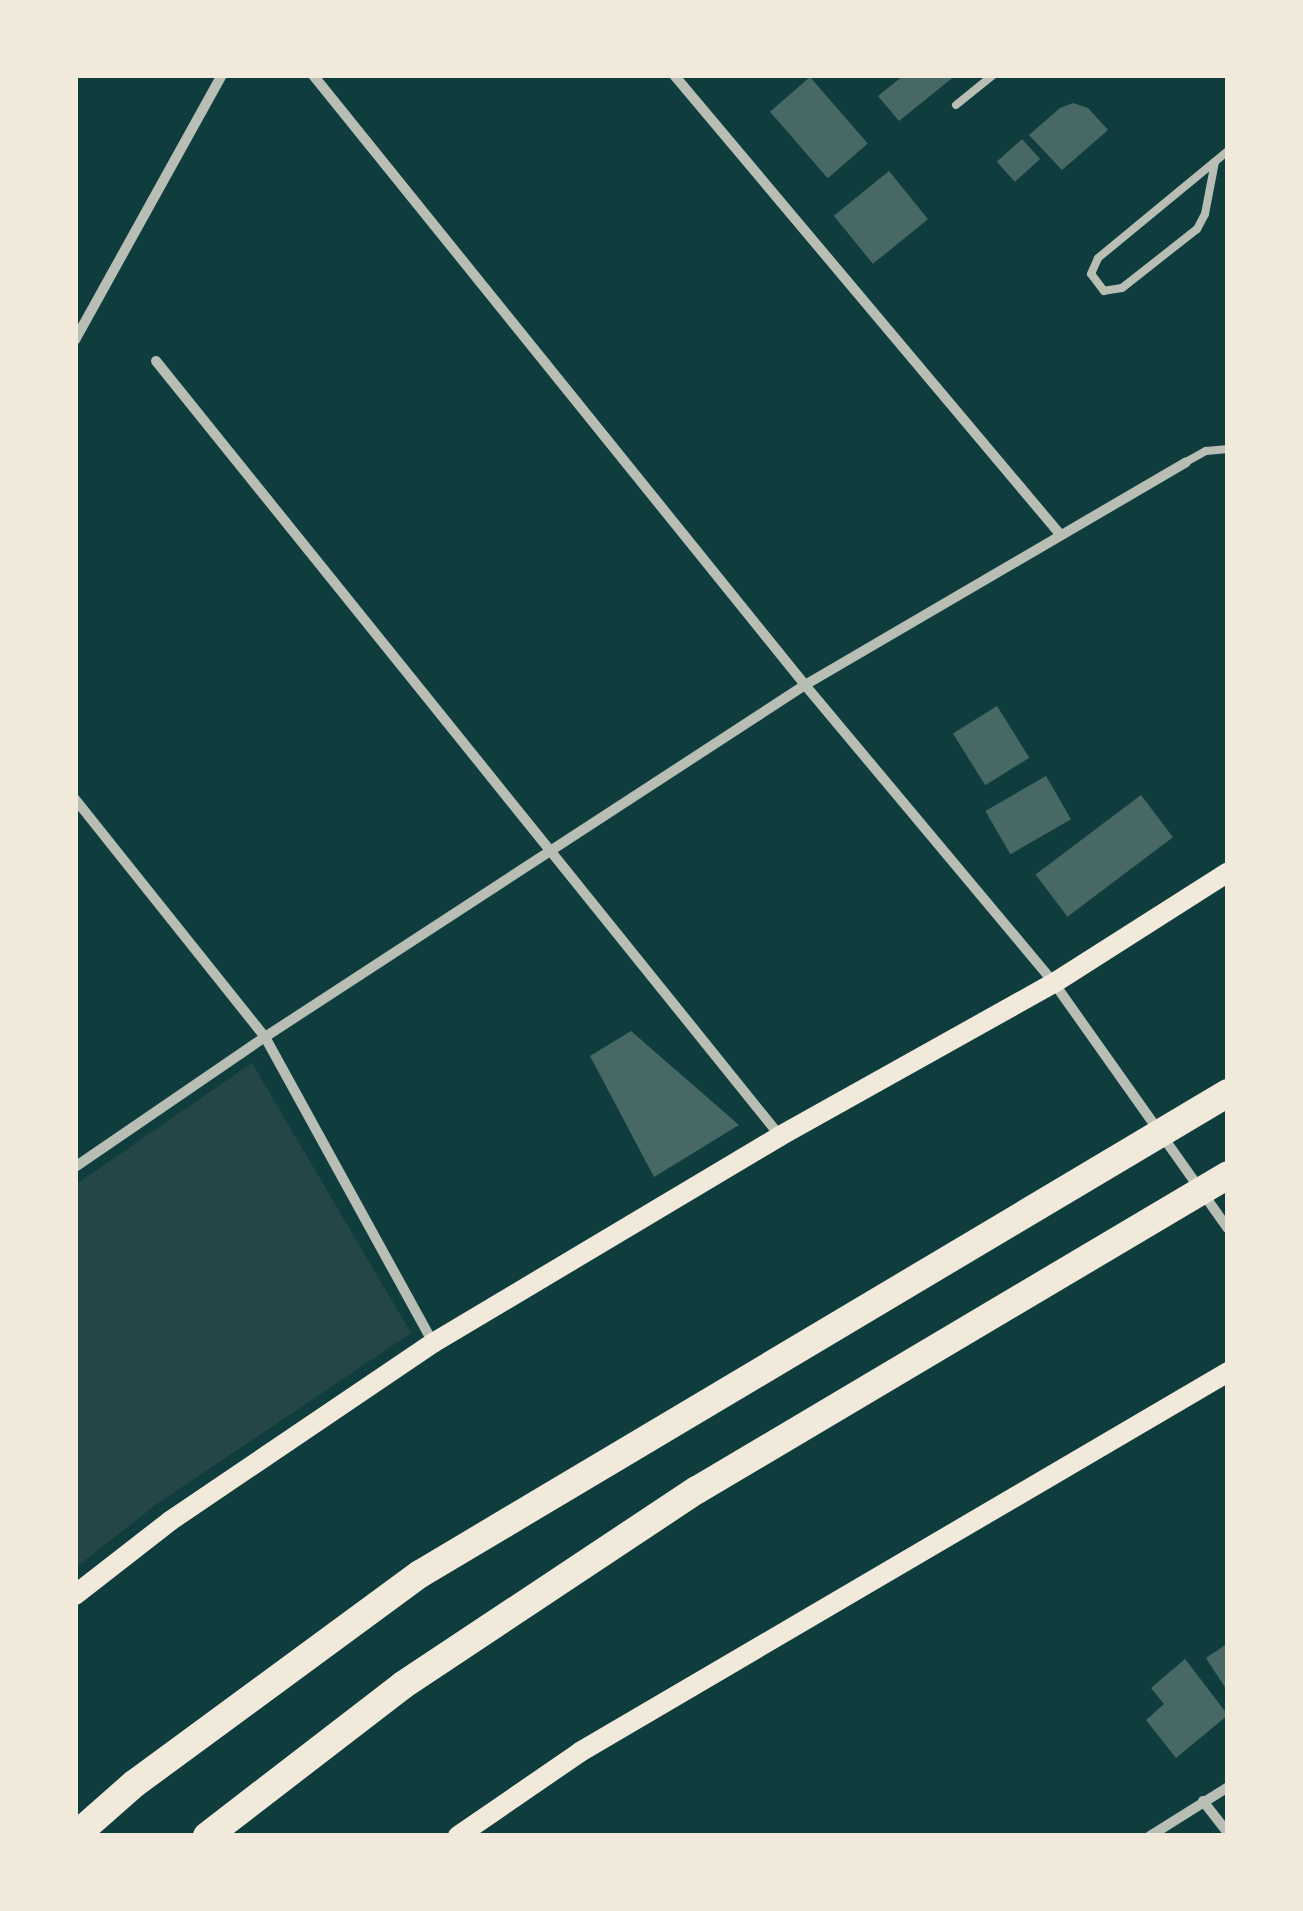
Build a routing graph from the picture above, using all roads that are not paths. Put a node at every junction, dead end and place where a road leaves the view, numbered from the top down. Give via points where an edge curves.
1 (222, 75) edge
2 (314, 75) edge
3 (674, 75) edge
4 (993, 75) edge
5 (956, 106) dead end
6 (1228, 151) edge
7 (1215, 162) junction
8 (75, 340) edge
9 (156, 362) dead end
10 (1228, 449) edge
11 (1186, 462) joint
12 (1059, 533) junction
13 (804, 685) junction
14 (75, 799) edge
15 (553, 849) junction
16 (1228, 872) edge
17 (1054, 983) junction
18 (265, 1037) junction
19 (1228, 1093) edge
20 (780, 1136) junction
21 (75, 1168) edge
22 (1228, 1174) edge
23 (1228, 1229) edge
24 (434, 1343) junction
25 (1228, 1372) edge
26 (75, 1595) edge
27 (1228, 1787) edge
28 (1203, 1801) junction
29 (1228, 1833) edge
30 (75, 1836) edge
31 (208, 1836) edge
32 (458, 1836) edge
33 (1150, 1836) edge

1 - 8 street
2 - 13 street
3 - 12 street
4 - 5 lane
6 - 7 lane
7 - 7 lane via 1197,229 1114,292 1095,283 1092,265 1098,258
9 - 15 street
10 - 11 lane
11 - 12 street
12 - 13 street
13 - 15 street
13 - 17 street
14 - 18 street
15 - 18 street
15 - 20 street
16 - 17 main road
17 - 20 main road
17 - 23 street
18 - 21 street
18 - 24 street
19 - 30 highway via 420,1574 134,1784
20 - 24 main road
22 - 31 highway via 697,1490 403,1686
24 - 26 main road via 170,1520
25 - 32 main road via 580,1752
27 - 28 street
28 - 29 street
28 - 33 street

